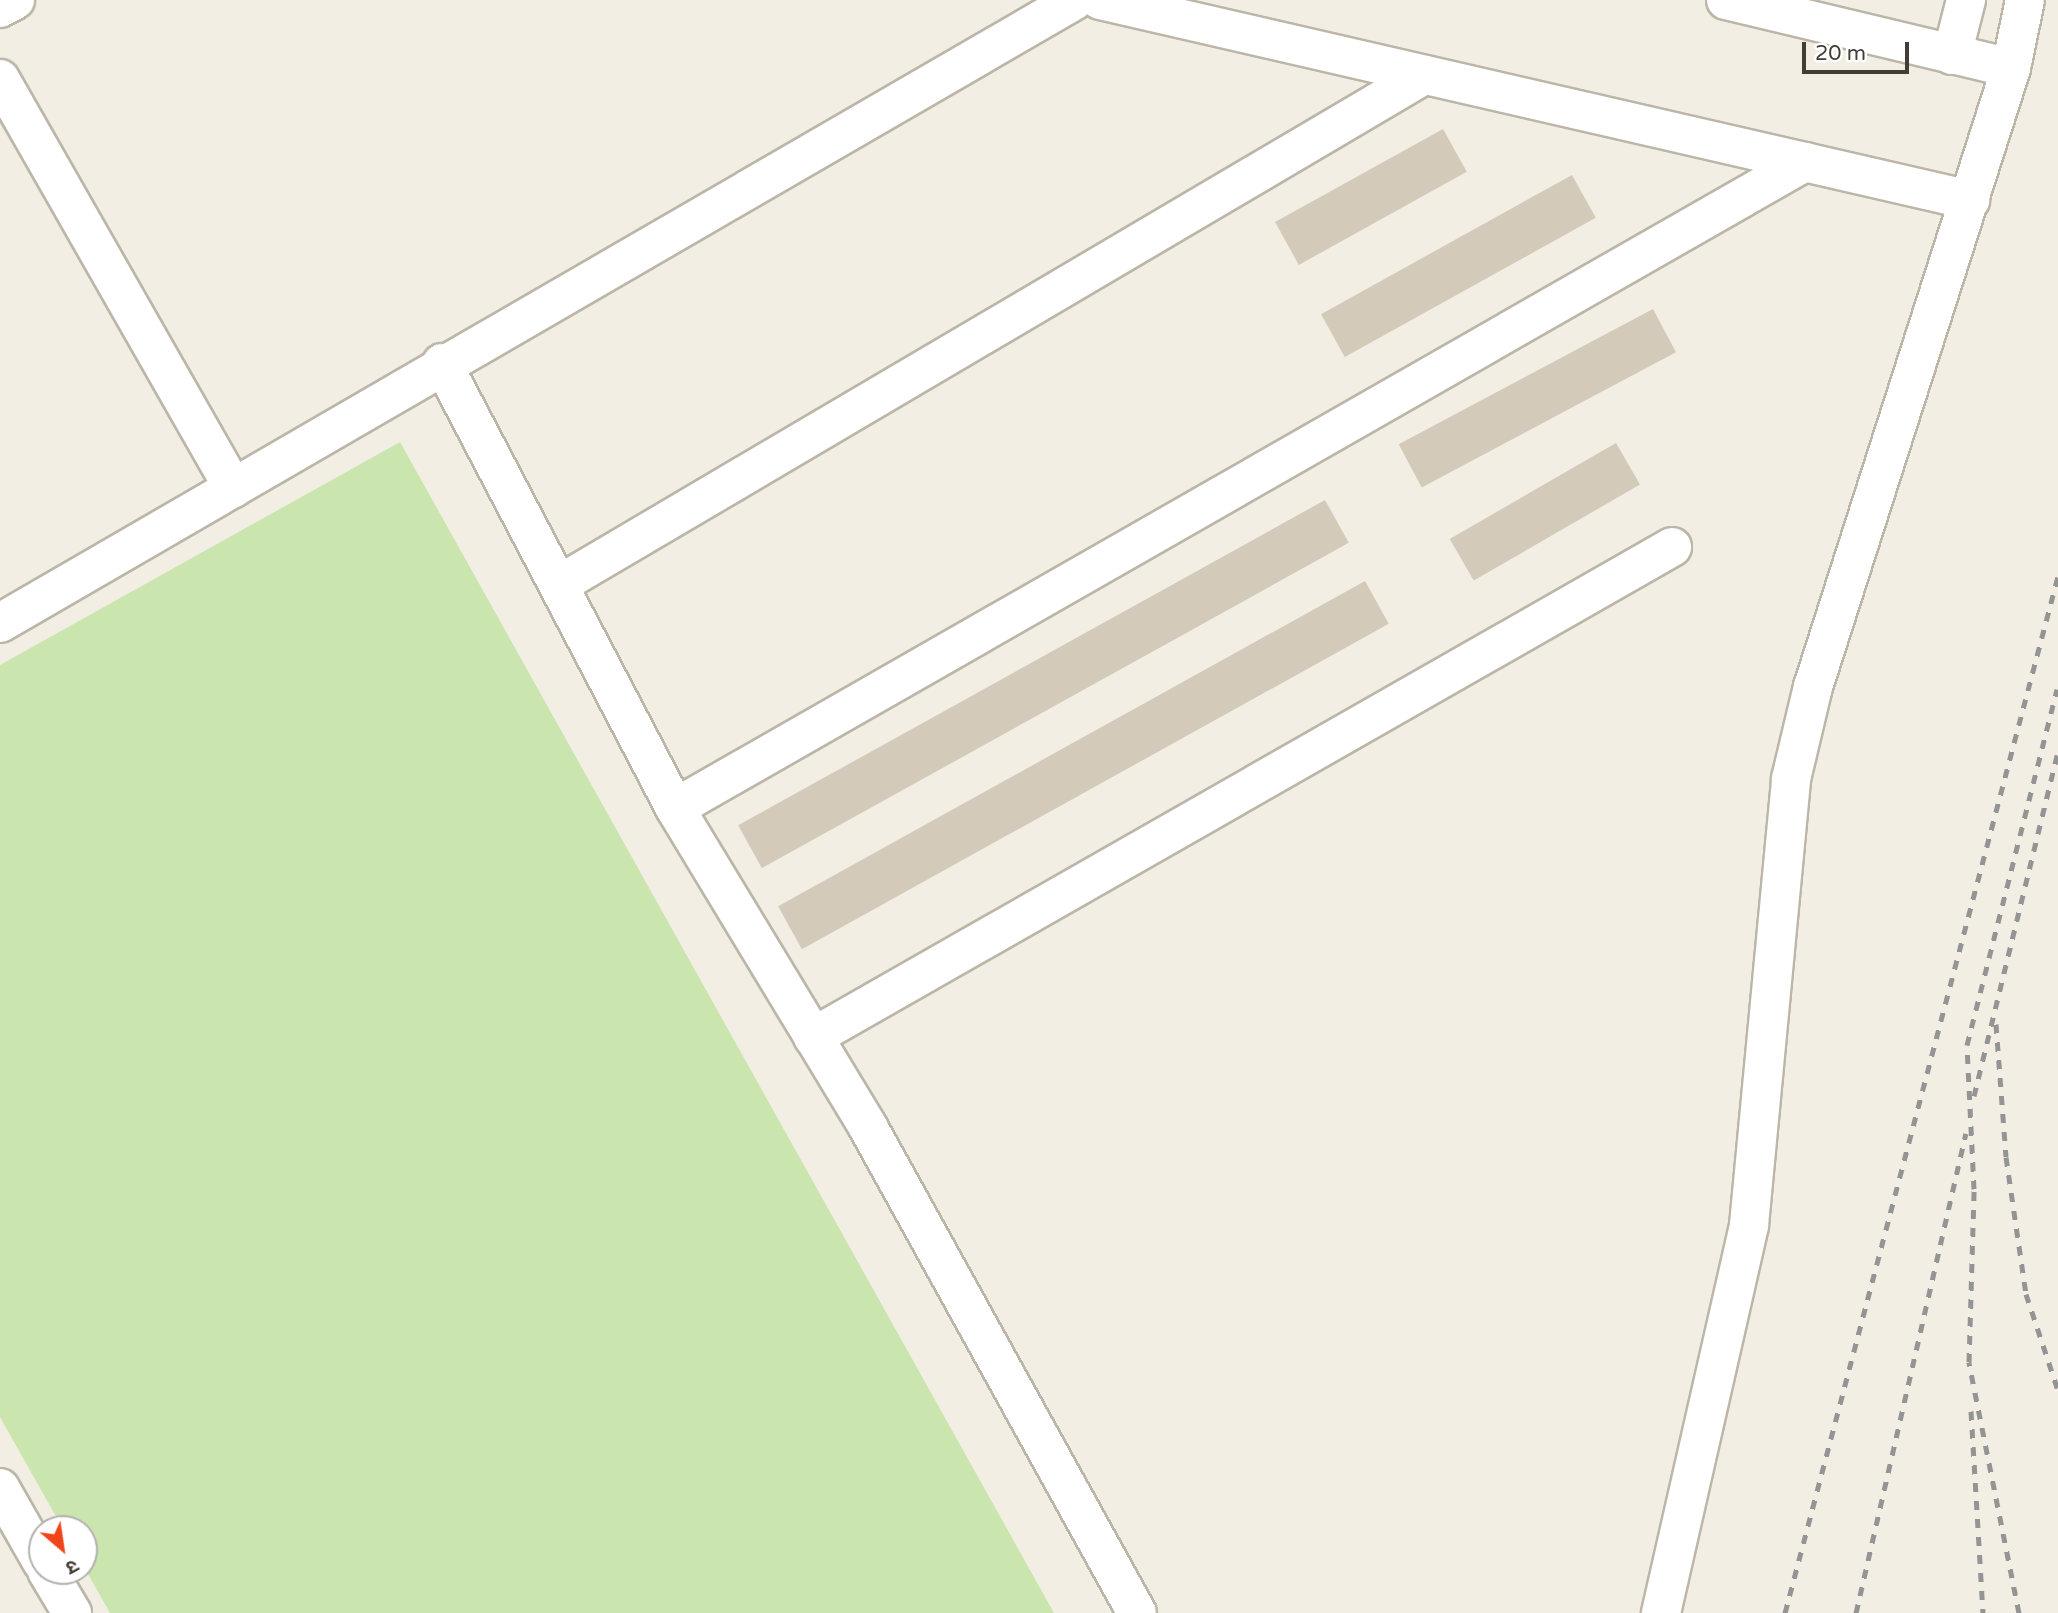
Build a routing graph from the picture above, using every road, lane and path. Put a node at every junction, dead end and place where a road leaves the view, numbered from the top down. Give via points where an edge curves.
1 (15, 0) edge
2 (1075, 0) edge
3 (1100, 0) edge
4 (1726, 0) edge
5 (1966, 0) edge
6 (2025, 0) edge
7 (0, 8) edge
8 (1952, 55) junction
9 (2011, 68) junction
10 (1424, 75) junction
11 (0, 79) edge
12 (1805, 162) junction
13 (1970, 200) junction
14 (442, 363) junction
15 (233, 488) junction
16 (1672, 547) dead end
17 (560, 584) junction
18 (0, 623) edge
19 (675, 808) junction
20 (813, 1037) junction
21 (2, 1497) edge
22 (28, 1539) edge
23 (55, 1585) edge
24 (72, 1613) edge
25 (1137, 1613) edge
26 (1661, 1613) edge

1 - 7 street
2 - 14 street
3 - 10 street
4 - 8 street
5 - 8 street
6 - 9 street
8 - 9 street
9 - 13 street
10 - 12 street
10 - 17 street
11 - 15 street
12 - 13 street
12 - 19 street
13 - 26 street via 1813,687 1791,779 1749,1225
14 - 15 street
14 - 17 street
15 - 18 street
16 - 20 street
17 - 19 street
19 - 20 street
20 - 25 street
21 - 22 street
23 - 24 street

